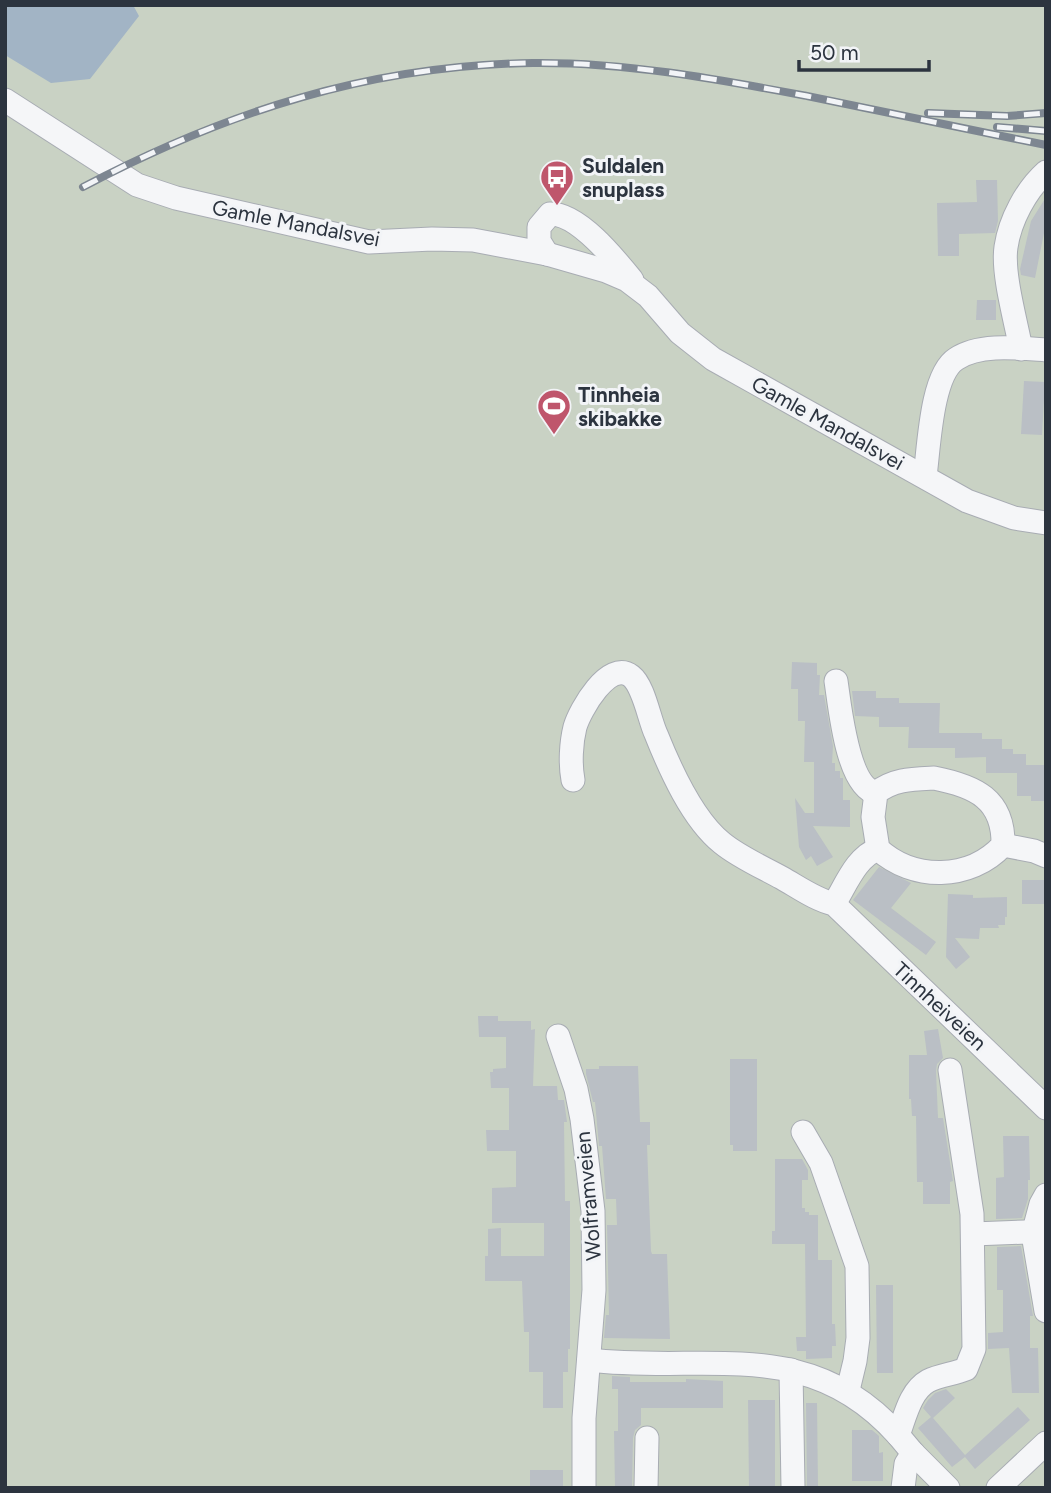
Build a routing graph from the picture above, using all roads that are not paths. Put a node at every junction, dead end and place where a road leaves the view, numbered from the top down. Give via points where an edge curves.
1 (5, 100) edge
2 (1046, 172) edge
3 (547, 254) junction
4 (639, 288) junction
5 (1021, 349) junction
6 (1046, 350) edge
7 (925, 476) junction
8 (1046, 523) edge
9 (836, 681) dead end
10 (573, 780) dead end
11 (876, 793) junction
12 (1003, 845) junction
13 (878, 849) junction
14 (1046, 856) edge
15 (834, 904) junction
16 (558, 1036) dead end
17 (950, 1070) dead end
18 (1046, 1108) edge
19 (803, 1132) dead end
20 (1046, 1195) edge
21 (973, 1234) junction
22 (1034, 1234) junction
23 (1046, 1311) edge
24 (589, 1360) junction
25 (791, 1370) junction
26 (848, 1390) junction
27 (898, 1435) junction
28 (647, 1438) dead end
29 (1046, 1443) edge
30 (913, 1453) junction
31 (583, 1488) edge
32 (646, 1488) edge
33 (793, 1488) edge
34 (903, 1488) edge
35 (948, 1488) edge
36 (998, 1488) edge

1 - 3 street, Gamle Mandalsvei via 137,185 176,198 369,242 473,240
2 - 5 street via 1020,206 1006,247
3 - 4 street, Gamle Mandalsvei via 606,271
3 - 4 street via 539,241 539,227 550,214 564,216 598,242
4 - 7 street, Gamle Mandalsvei via 680,333 713,359
5 - 6 street, Gamle Mandalsvei
5 - 7 street, Gamle Mandalsvei via 974,351 946,367 935,403
7 - 8 street, Gamle Mandalsvei via 991,511
9 - 11 street via 849,753 863,786
10 - 15 street, Tinnheiveien via 575,731 584,706 605,680 619,673 629,675 639,686 684,792 709,831 751,862
11 - 12 street via 916,778 934,778 969,789 991,802 1000,816
11 - 13 street via 873,817
12 - 13 street via 992,857 959,871 919,872
12 - 14 street
13 - 15 street via 862,860
15 - 18 street, Tinnheiveien
16 - 24 street, Wolframveien via 576,1089 591,1183 594,1290
17 - 21 street
19 - 26 street via 830,1183 857,1266 858,1338
20 - 22 street
21 - 22 street
21 - 27 street via 975,1330 970,1363 919,1388
22 - 23 street
24 - 25 street via 752,1364
24 - 31 street, Wolframveien
25 - 26 street
25 - 33 street
26 - 27 street
27 - 30 street
28 - 32 street
29 - 36 street
30 - 34 street via 906,1464
30 - 35 street

